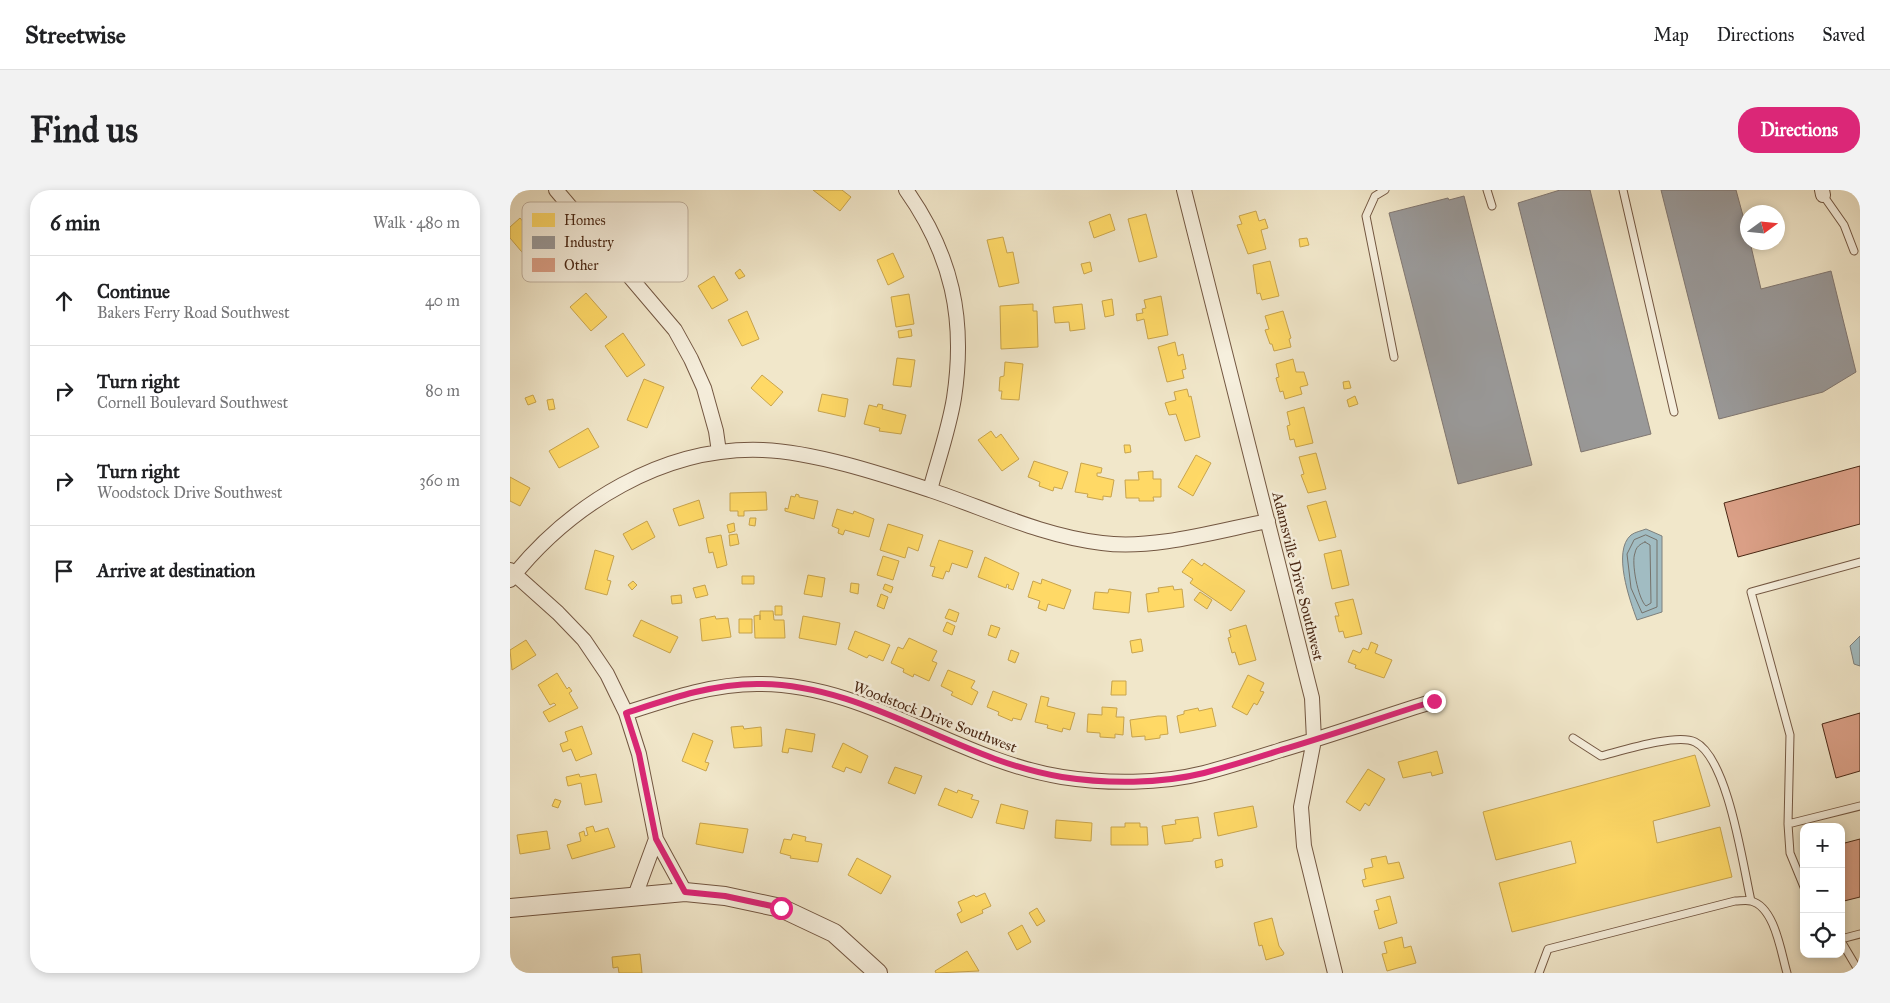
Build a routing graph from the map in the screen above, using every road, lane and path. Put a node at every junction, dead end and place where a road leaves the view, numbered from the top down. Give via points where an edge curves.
1 (556, 190) edge
2 (906, 190) edge
3 (1184, 190) edge
4 (1385, 190) edge
5 (1487, 190) edge
6 (1623, 190) edge
7 (1822, 192) edge
8 (566, 202) edge
9 (1492, 206) dead end
10 (1854, 252) dead end
11 (634, 282) edge
12 (1394, 357) dead end
13 (1674, 412) dead end
14 (719, 452) junction
15 (930, 490) junction
16 (1268, 521) junction
17 (1860, 562) edge
18 (511, 575) edge
19 (1434, 701) dead end
20 (626, 713) junction
21 (1573, 738) dead end
22 (1314, 740) junction
23 (1860, 806) edge
24 (1788, 824) junction
25 (656, 839) junction
26 (1800, 877) edge
27 (685, 892) junction
28 (635, 896) junction
29 (1751, 901) junction
30 (510, 908) edge
31 (1860, 934) edge
32 (1845, 939) edge
33 (1845, 947) edge
34 (878, 973) edge
35 (1336, 973) edge
36 (1540, 973) edge
37 (1786, 973) edge
38 (1860, 973) edge

1 - 8 street
2 - 15 street via 926,218 938,243 948,272 958,335 954,399
3 - 16 street, Adamsville Drive Southwest
4 - 12 lane via 1376,196 1366,216
5 - 9 lane
6 - 13 lane
7 - 10 lane via 1844,225
11 - 14 street via 675,330 692,359 704,388
14 - 15 street via 762,450 805,454
14 - 18 street via 661,467 600,497 553,531
15 - 16 street via 1046,532 1104,544 1167,542
16 - 22 street, Adamsville Drive Southwest via 1312,698
17 - 24 lane via 1751,592 1790,735
18 - 20 street via 558,612 584,640 607,674
19 - 22 street, Woodstock Drive Southwest
20 - 22 street, Woodstock Drive Southwest via 680,695 714,688 757,684 796,687 853,700 1007,764 1062,777 1111,781 1160,780 1202,774
20 - 25 street via 639,754
21 - 29 lane via 1601,756 1674,740 1696,742 1714,761 1724,782
22 - 35 street, Adamsville Drive Southwest via 1301,807 1304,846
23 - 24 lane
24 - 26 lane via 1790,853
25 - 27 street
25 - 28 street
27 - 28 street
27 - 34 street via 725,896 781,908 834,933
28 - 30 street
29 - 36 lane via 1735,901 1548,949
29 - 37 lane via 1774,924
31 - 32 lane
33 - 38 lane

